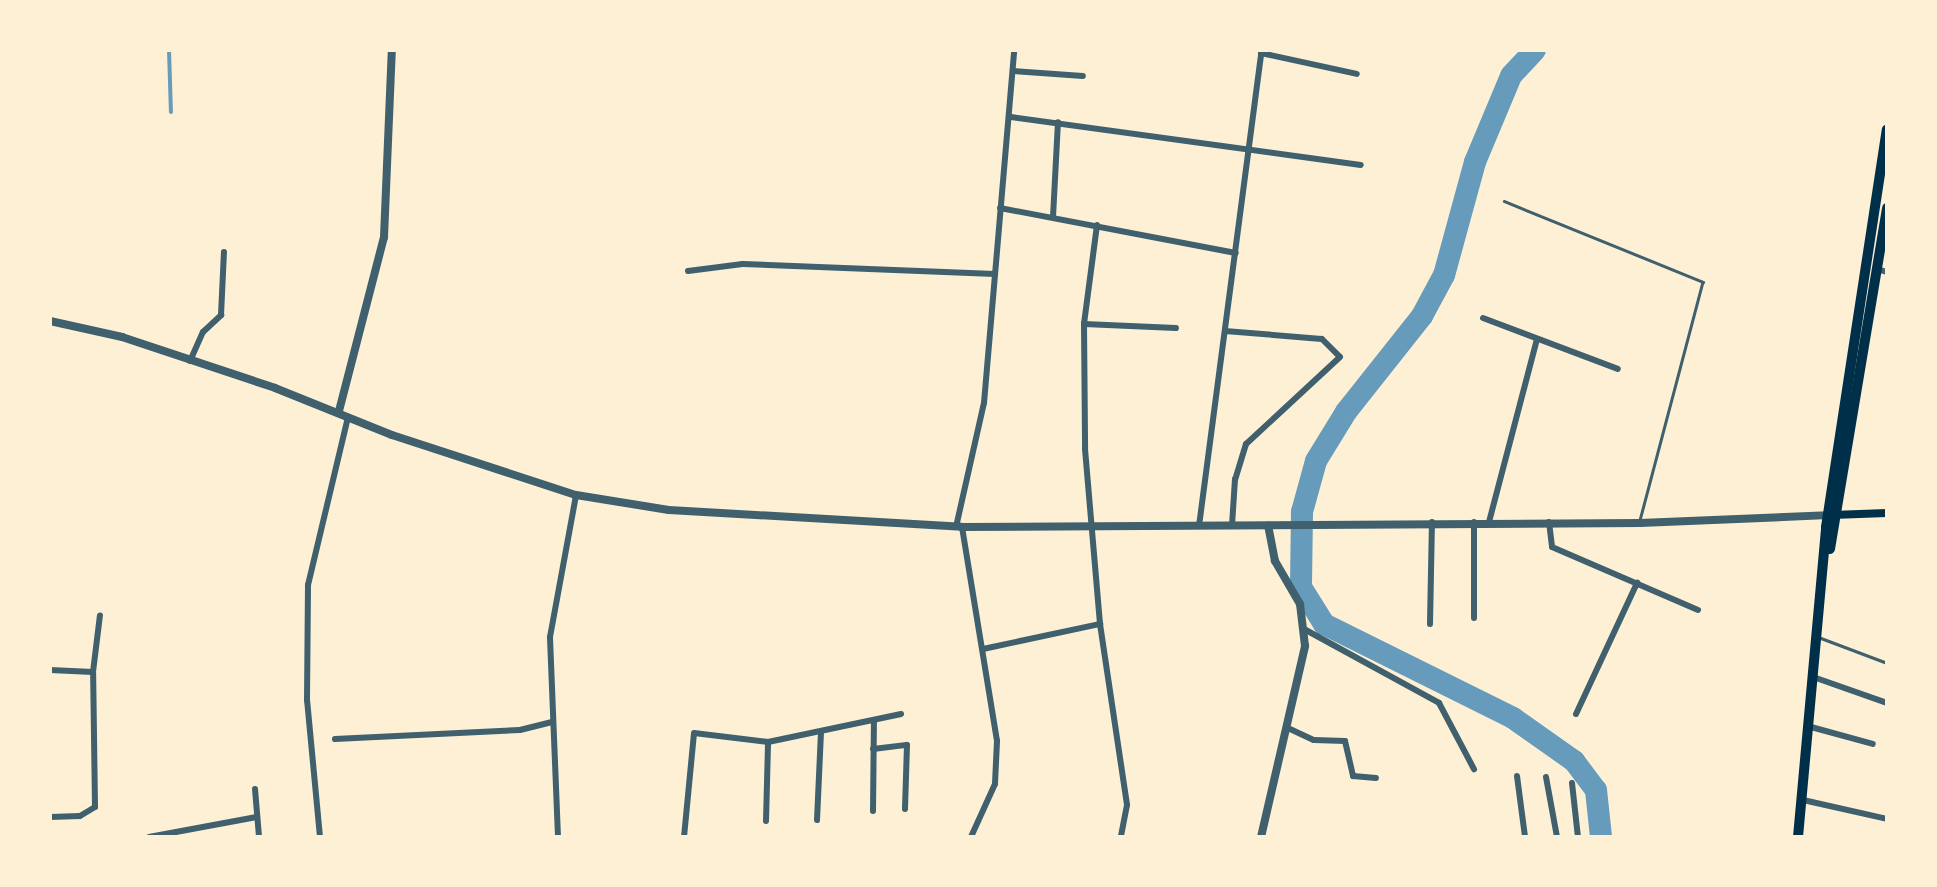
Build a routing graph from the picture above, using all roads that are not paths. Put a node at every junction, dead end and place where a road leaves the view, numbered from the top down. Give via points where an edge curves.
1 (392, 50) edge
2 (1014, 50) edge
3 (1262, 52) edge
4 (1013, 71) junction
5 (1356, 74) dead end
6 (1083, 76) dead end
7 (1011, 117) junction
8 (1058, 122) junction
9 (1887, 130) edge
10 (1249, 148) junction
11 (1361, 165) dead end
12 (1504, 201) dead end
13 (1000, 208) junction
14 (1887, 208) edge
15 (1053, 216) junction
16 (1097, 225) junction
17 (224, 252) dead end
18 (1236, 253) junction
19 (688, 271) dead end
20 (1882, 271) edge
21 (995, 274) junction
22 (1482, 318) dead end
23 (50, 321) edge
24 (1084, 324) junction
25 (1176, 328) dead end
26 (1225, 331) junction
27 (1537, 339) junction
28 (190, 361) junction
29 (1618, 369) dead end
30 (344, 414) junction
31 (576, 495) junction
32 (1887, 514) edge
33 (1834, 515) junction
34 (1432, 522) junction
35 (1474, 522) junction
36 (1489, 522) junction
37 (1549, 522) junction
38 (1640, 523) junction
39 (1268, 526) junction
40 (959, 527) junction
41 (1094, 527) junction
42 (1232, 527) junction
43 (1199, 528) junction
44 (1637, 583) junction
45 (1698, 610) dead end
46 (100, 615) dead end
47 (1474, 618) dead end
48 (1100, 624) junction
49 (1430, 624) dead end
50 (1304, 629) junction
51 (1820, 638) junction
52 (983, 649) junction
53 (1887, 663) edge
54 (50, 670) edge
55 (93, 672) junction
56 (1816, 678) junction
57 (1887, 703) edge
58 (901, 714) dead end
59 (1576, 714) dead end
60 (874, 720) junction
61 (552, 722) junction
62 (1811, 727) junction
63 (1290, 729) junction
64 (821, 732) junction
65 (335, 739) dead end
66 (768, 742) junction
67 (1873, 744) dead end
68 (873, 750) junction
69 (1474, 768) dead end
70 (1517, 776) dead end
71 (1546, 777) dead end
72 (1376, 778) dead end
73 (1572, 783) dead end
74 (255, 789) dead end
75 (1803, 800) junction
76 (905, 809) dead end
77 (872, 811) dead end
78 (50, 817) edge
79 (257, 817) junction
80 (1887, 819) edge
81 (817, 820) dead end
82 (766, 821) dead end
83 (149, 837) edge
84 (260, 837) edge
85 (320, 837) edge
86 (558, 837) edge
87 (684, 837) edge
88 (971, 837) edge
89 (1120, 837) edge
90 (1261, 837) edge
91 (1525, 837) edge
92 (1557, 837) edge
93 (1578, 837) edge
94 (1798, 837) edge

1 - 30 street via 384,236
2 - 4 street
3 - 5 street
3 - 10 street
4 - 6 street
4 - 7 street
7 - 8 street
7 - 13 street
8 - 10 street
8 - 15 street
9 - 33 highway
10 - 11 street
10 - 18 street
12 - 38 lane via 1703,282
13 - 15 street
13 - 21 street
14 - 20 highway
15 - 16 street
16 - 18 street
16 - 24 street
17 - 28 street via 221,315 203,332
18 - 26 street
19 - 21 street via 742,264
20 - 33 highway
21 - 40 street via 980,440
22 - 27 street
23 - 28 street
24 - 25 street
24 - 41 street via 1084,449
26 - 42 street via 1322,339 1340,357 1316,387 1287,402 1246,444 1235,479
26 - 43 street
27 - 29 street
27 - 36 street
28 - 30 street
30 - 31 street
30 - 85 street via 307,599 307,700
31 - 40 street via 669,510
31 - 61 street via 550,637
32 - 33 main road
33 - 38 street
33 - 51 highway
34 - 35 street
34 - 39 street
34 - 49 street
35 - 36 street
35 - 47 street
36 - 37 street
37 - 38 street
37 - 44 street via 1552,546
39 - 42 street
39 - 50 street
40 - 41 street
40 - 52 street
41 - 43 street
41 - 48 street
42 - 43 street
44 - 45 street
44 - 59 street
46 - 55 street
48 - 52 street
48 - 89 street via 1127,801
50 - 63 street
50 - 69 street via 1439,703
51 - 53 lane
51 - 56 highway
52 - 88 street via 997,768
54 - 55 street
55 - 78 street via 95,808
56 - 57 street
56 - 62 highway
58 - 60 street
60 - 64 street
60 - 68 street
61 - 65 street via 520,730
61 - 86 street
62 - 67 street
62 - 75 highway
63 - 72 street via 1314,740 1345,742 1353,776
63 - 90 street
64 - 66 street
64 - 81 street
66 - 82 street
66 - 87 street via 694,733
68 - 76 street via 907,745
68 - 77 street
70 - 91 street
71 - 92 street
73 - 93 street
74 - 79 street
75 - 80 street
75 - 94 highway
79 - 83 street
79 - 84 street

